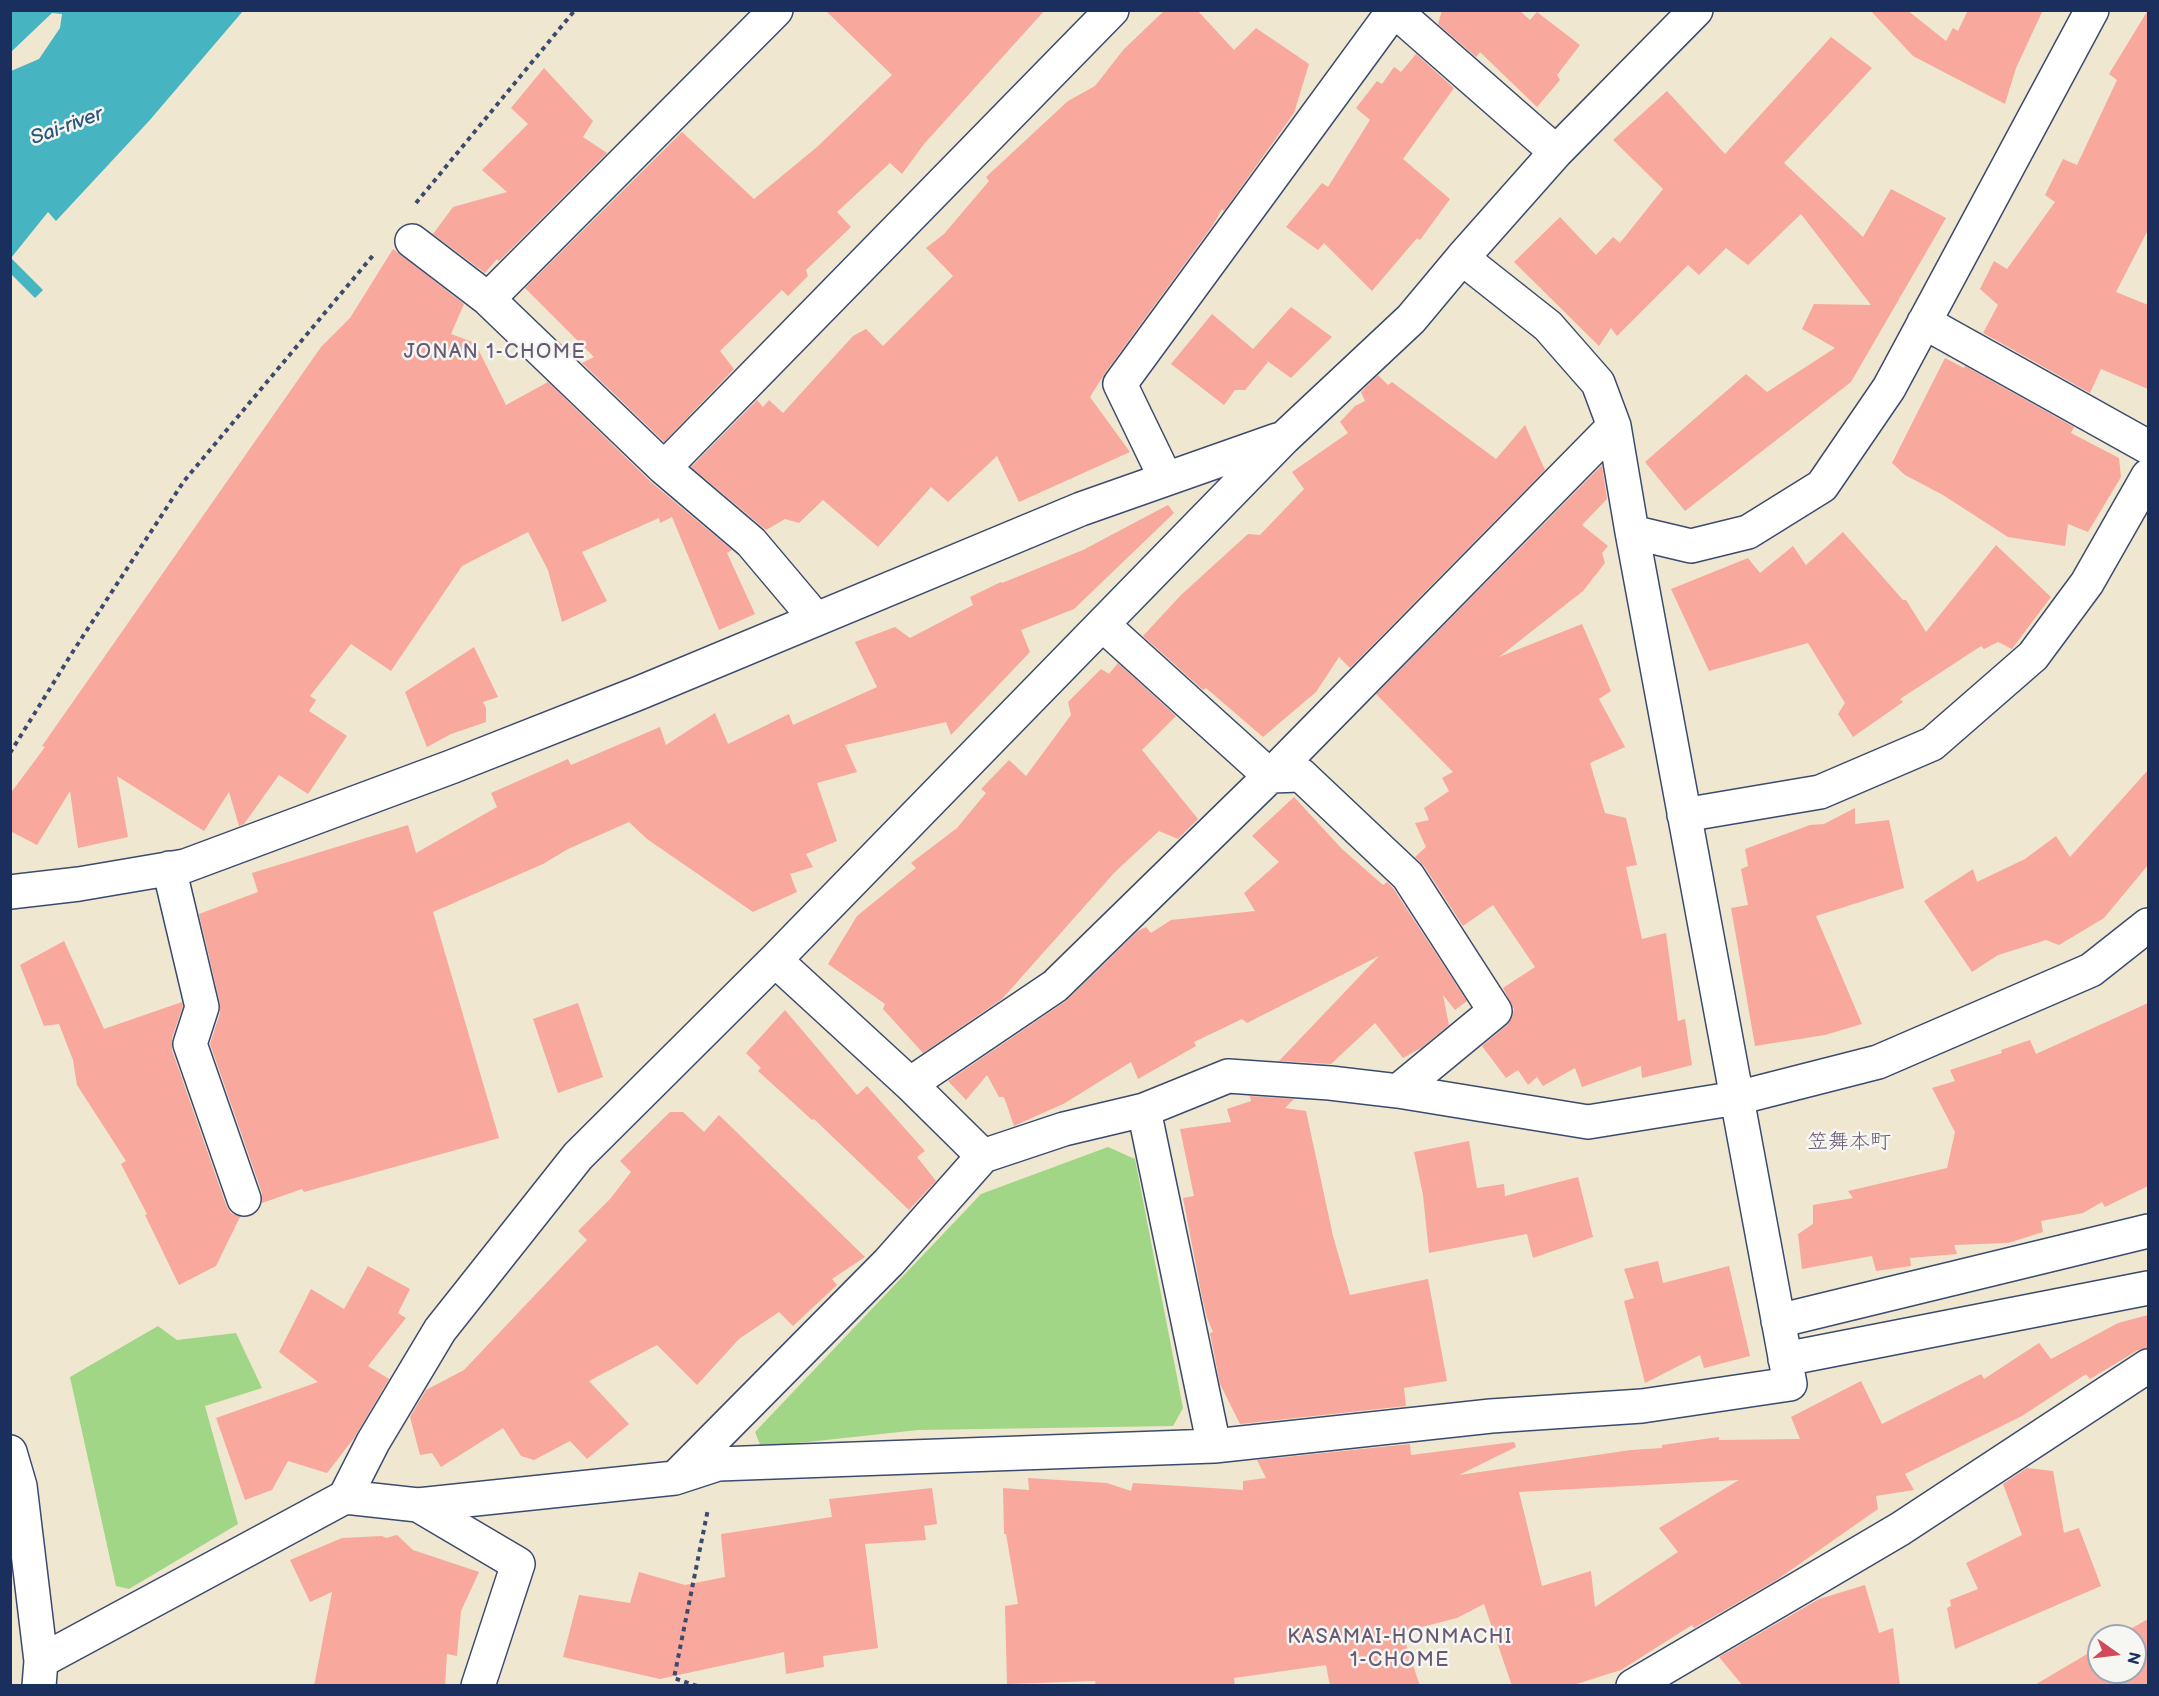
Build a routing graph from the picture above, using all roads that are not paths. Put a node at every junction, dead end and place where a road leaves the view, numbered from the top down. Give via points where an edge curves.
1 (776, 10) edge
2 (1112, 10) edge
3 (1696, 10) edge
4 (2092, 10) edge
5 (1394, 11) edge
6 (1557, 152) junction
7 (397, 243) road end
8 (1462, 258) junction
9 (488, 299) junction
10 (1924, 322) junction
11 (1614, 426) junction
12 (1284, 438) junction
13 (2148, 447) edge
14 (664, 468) junction
15 (2148, 476) edge
16 (1166, 479) junction
17 (1632, 532) junction
18 (816, 619) junction
19 (1102, 625) junction
20 (1270, 776) junction
21 (1684, 815) junction
22 (169, 868) junction
23 (10, 892) edge
24 (2148, 925) edge
25 (775, 960) junction
26 (910, 1084) junction
27 (1398, 1091) junction
28 (1737, 1098) junction
29 (1144, 1110) junction
30 (983, 1156) junction
31 (244, 1199) dead end
32 (2148, 1231) edge
33 (2148, 1288) edge
34 (1778, 1322) junction
35 (1785, 1359) junction
36 (2148, 1366) edge
37 (1214, 1446) junction
38 (10, 1452) edge
39 (675, 1478) junction
40 (345, 1497) junction
41 (418, 1505) junction
42 (40, 1673) edge
43 (478, 1686) edge
44 (1633, 1686) edge

1 - 9 street
2 - 14 street
3 - 6 street
4 - 10 street
5 - 6 street
5 - 16 street via 1120,384
6 - 8 street
7 - 9 street
8 - 11 street via 1548,326 1598,383
8 - 12 street via 1411,319
9 - 14 street
10 - 13 street
10 - 17 street via 1889,388 1822,486 1748,532 1702,544 1691,546
11 - 17 street
11 - 20 street
12 - 16 street
12 - 19 street
14 - 18 street via 752,542
15 - 21 street via 2087,584 2033,656 1932,744 1820,792
16 - 18 street via 1081,509
17 - 21 street
18 - 22 street via 451,767 184,866
19 - 20 street
19 - 25 street
20 - 26 street via 1055,986
20 - 27 street via 1300,775 1408,876 1495,1011
21 - 28 street
22 - 23 street
22 - 31 street via 202,1007 190,1044
24 - 28 street via 2091,970 1878,1062
25 - 26 street
25 - 40 street via 578,1156 440,1330
26 - 30 street
27 - 28 street via 1588,1122
27 - 29 street via 1228,1076
28 - 34 street
29 - 30 street via 1064,1129
29 - 37 street
30 - 39 street via 889,1262
32 - 34 street
33 - 35 street
34 - 35 street
35 - 37 street via 1790,1384 1642,1406 1491,1416
36 - 44 street via 1900,1529
37 - 39 street via 718,1464
38 - 42 street via 20,1486
39 - 41 street
40 - 41 street
40 - 42 street
41 - 43 street via 518,1564

